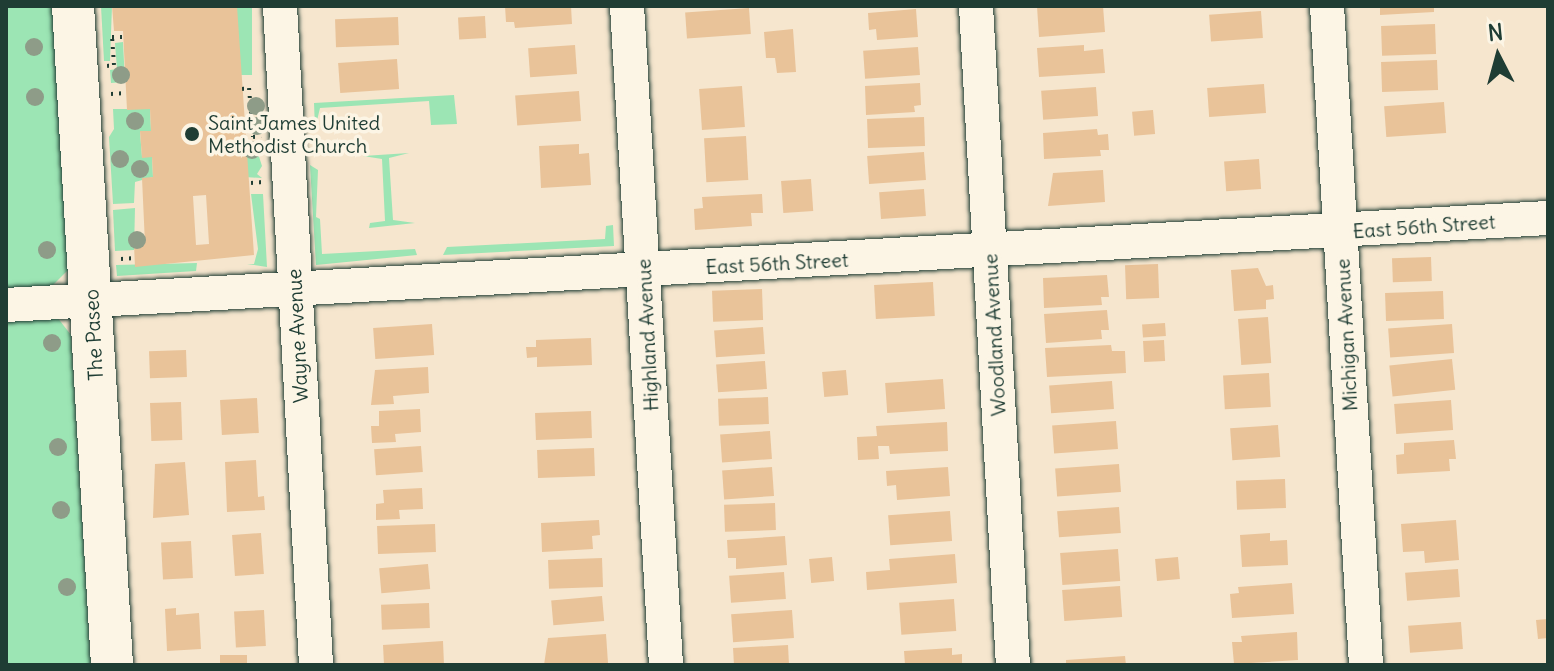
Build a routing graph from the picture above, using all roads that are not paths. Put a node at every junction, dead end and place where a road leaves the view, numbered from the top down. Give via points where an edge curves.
1 (73, 6) edge
2 (280, 6) edge
3 (627, 6) edge
4 (976, 6) edge
5 (1327, 6) edge
6 (1548, 218) edge
7 (1340, 231) junction
8 (990, 251) junction
9 (643, 270) junction
10 (294, 289) junction
11 (91, 300) junction
12 (6, 305) edge
13 (112, 665) edge
14 (316, 665) edge
15 (666, 665) edge
16 (1013, 665) edge
17 (1366, 665) edge

1 - 11 main road, The Paseo
2 - 10 street, Wayne Avenue
3 - 9 street, Highland Avenue
4 - 8 street, Woodland Avenue
5 - 7 street, Michigan Avenue
6 - 7 street, East 56th Street
7 - 8 street, East 56th Street
7 - 17 street, Michigan Avenue
8 - 9 street, East 56th Street
8 - 16 street, Woodland Avenue
9 - 10 street, East 56th Street
9 - 15 street, Highland Avenue
10 - 11 street, East 56th Street
10 - 14 street, Wayne Avenue
11 - 12 street, East 56th Street
11 - 13 main road, The Paseo

